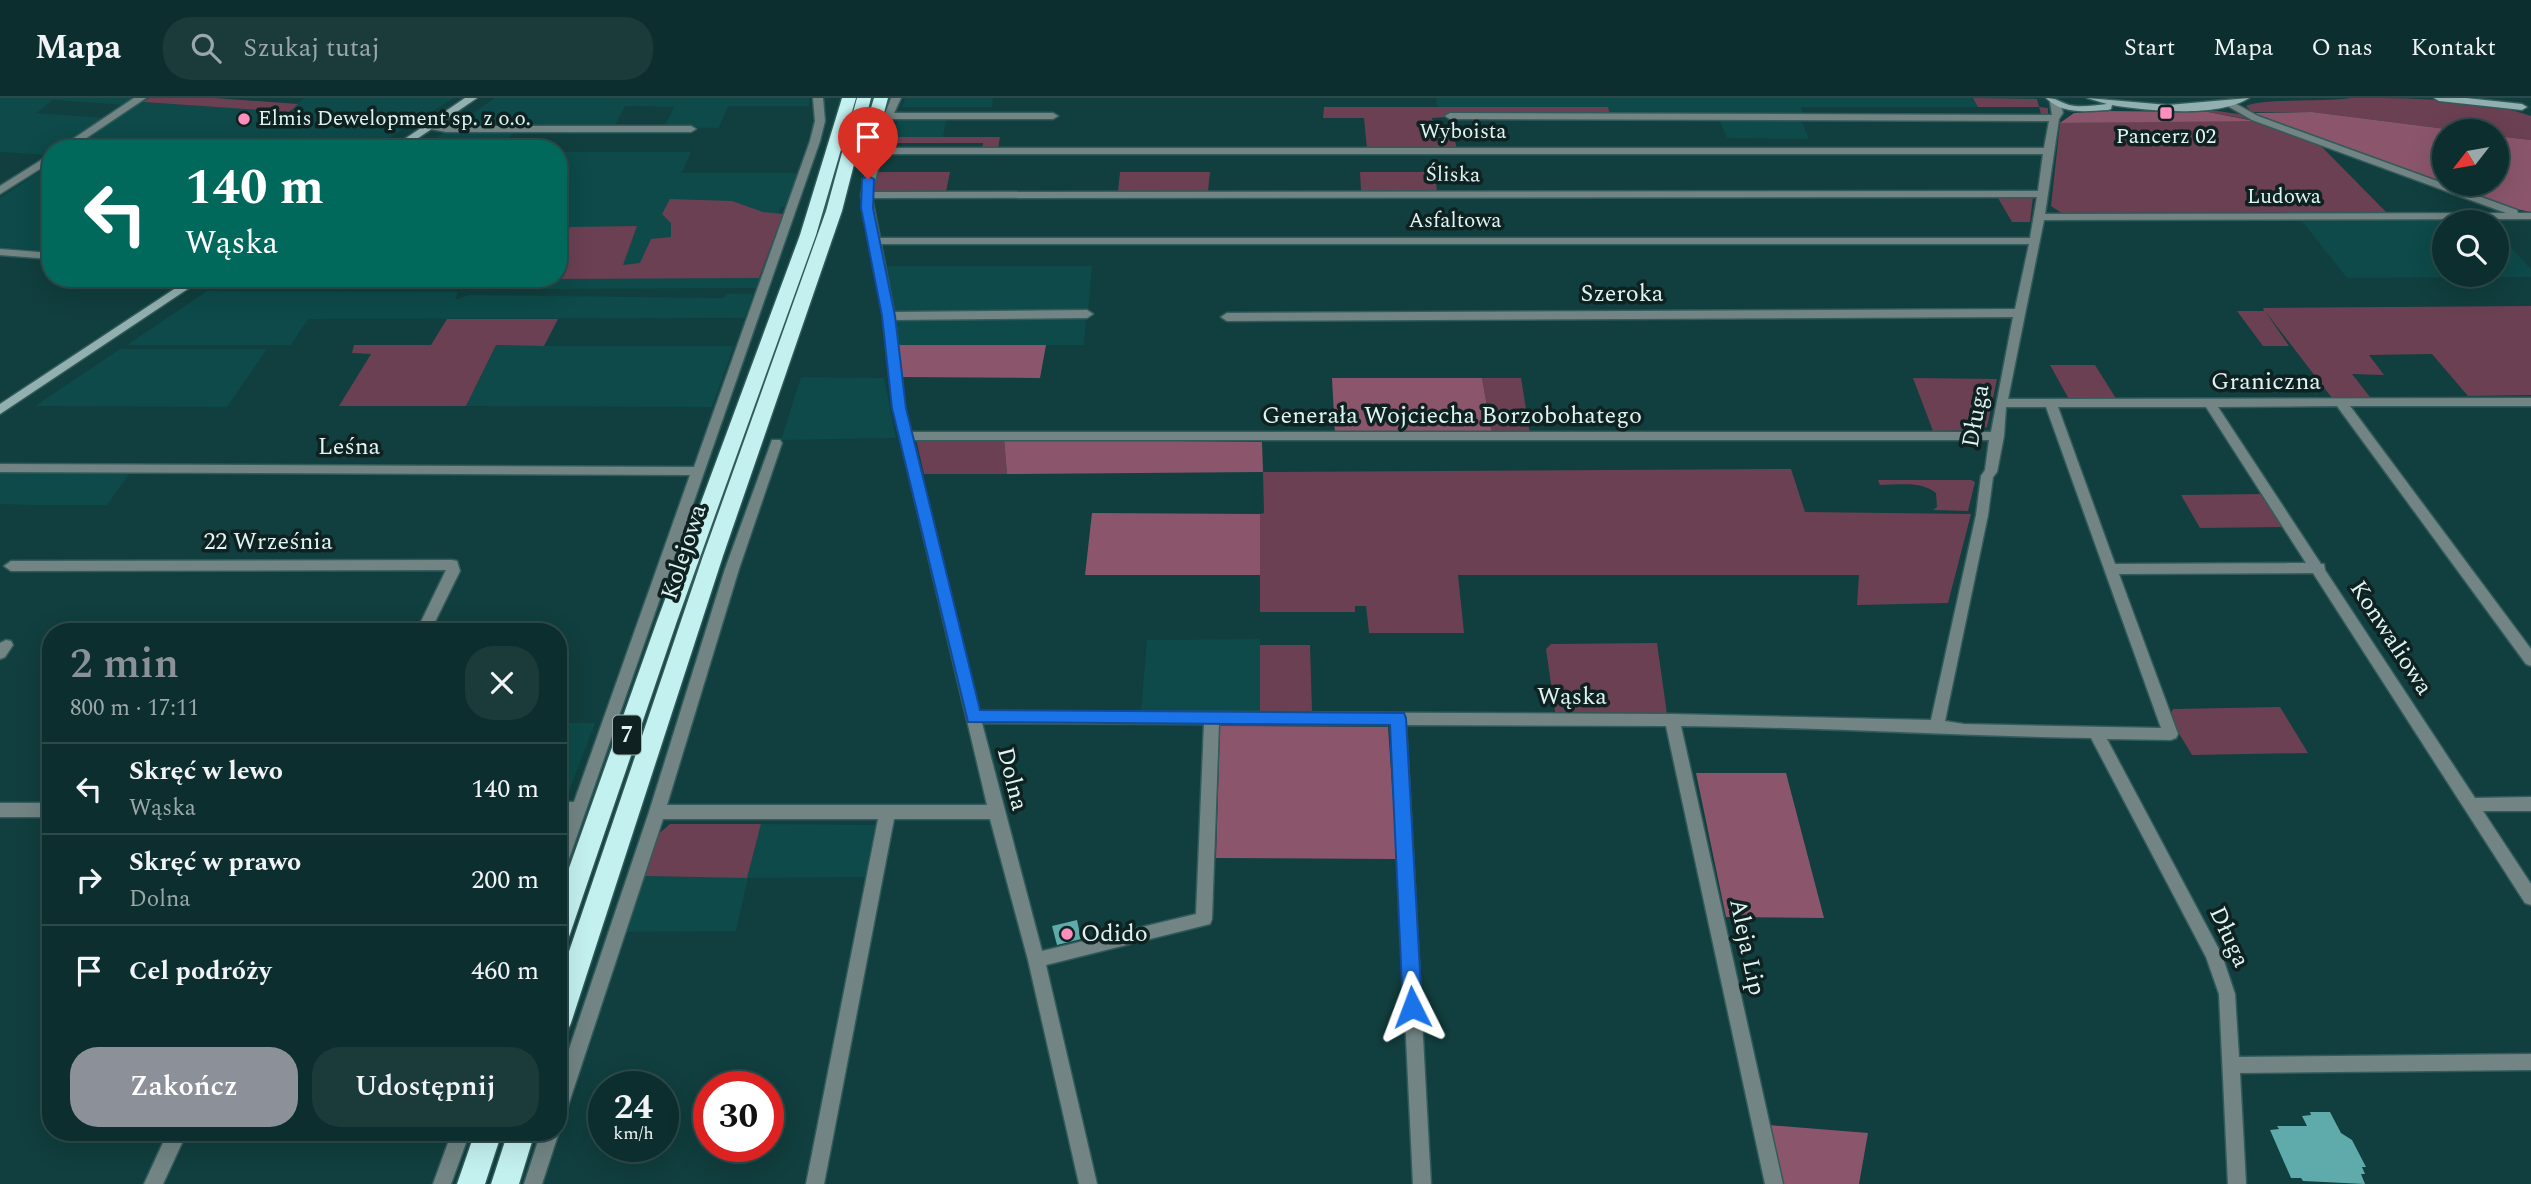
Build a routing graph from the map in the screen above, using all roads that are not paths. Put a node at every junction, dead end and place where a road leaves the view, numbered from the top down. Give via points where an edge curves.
1 (141, 98) edge
2 (472, 98) edge
3 (818, 98) edge
4 (835, 98) edge
5 (849, 98) edge
6 (864, 98) edge
7 (881, 98) edge
8 (896, 98) edge
9 (2244, 98) edge
10 (2439, 98) edge
11 (2091, 101) edge
12 (2229, 103) junction
13 (2523, 105) edge
14 (2055, 108) edge
15 (888, 116) junction
16 (1053, 116) dead end
17 (1450, 116) dead end
18 (429, 126) junction
19 (691, 129) dead end
20 (77, 140) edge
21 (408, 140) edge
22 (876, 151) junction
23 (2049, 151) junction
24 (42, 163) edge
25 (0, 191) edge
26 (2040, 194) junction
27 (866, 195) junction
28 (2528, 216) edge
29 (2037, 217) junction
30 (874, 241) junction
31 (2035, 241) junction
32 (0, 252) edge
33 (42, 255) edge
34 (186, 287) edge
35 (2018, 313) junction
36 (1087, 314) dead end
37 (889, 316) junction
38 (1227, 317) dead end
39 (795, 322) junction
40 (773, 332) junction
41 (2001, 403) junction
42 (2341, 403) junction
43 (2530, 403) edge
44 (2051, 404) junction
45 (2210, 404) junction
46 (0, 410) edge
47 (907, 436) junction
48 (1998, 436) junction
49 (776, 443) dead end
50 (0, 468) edge
51 (699, 471) junction
52 (11, 566) dead end
53 (2319, 568) junction
54 (2110, 569) junction
55 (427, 623) edge
56 (2531, 660) edge
57 (974, 717) junction
58 (1398, 718) junction
59 (1212, 719) junction
60 (1672, 720) junction
61 (1937, 726) junction
62 (2095, 733) junction
63 (2531, 804) edge
64 (2471, 805) junction
65 (567, 809) edge
66 (580, 809) junction
67 (0, 810) edge
68 (42, 810) edge
69 (657, 812) junction
70 (996, 812) junction
71 (887, 813) junction
72 (567, 844) edge
73 (2531, 898) edge
74 (567, 908) edge
75 (1035, 960) junction
76 (567, 996) edge
77 (2531, 1062) edge
78 (2231, 1065) junction
79 (567, 1082) edge
80 (174, 1141) edge
81 (458, 1141) edge
82 (486, 1141) edge
83 (519, 1141) edge
84 (547, 1141) edge
85 (153, 1184) edge
86 (442, 1184) edge
87 (471, 1184) edge
88 (505, 1184) edge
89 (533, 1184) edge
90 (815, 1184) edge
91 (1088, 1184) edge
92 (1422, 1184) edge
93 (1774, 1184) edge
94 (2237, 1184) edge

1 - 20 street
2 - 18 street
3 - 51 street, Kolejowa via 820,121 815,141
4 - 40 highway via 786,257
5 - 40 highway, Kolejowa / 7 via 820,200
6 - 39 highway, Kolejowa / 7 via 834,211
7 - 39 highway via 833,254 813,298
8 - 15 street, Dolna
9 - 12 street
10 - 13 street
11 - 12 street via 2202,107
11 - 14 street via 2072,109
12 - 28 street via 2257,119
14 - 17 street
14 - 23 street, Długa
15 - 16 street
15 - 22 street, Dolna
18 - 19 street
18 - 21 street
22 - 23 street, Wyboista
22 - 27 street, Dolna
23 - 26 street, Długa
24 - 25 street
26 - 27 street, Śliska
26 - 29 street, Długa
27 - 30 street, Dolna
28 - 29 street, Ludowa
29 - 31 street, Długa
30 - 31 street, Asfaltowa
30 - 37 street, Dolna
31 - 35 street, Długa
32 - 33 street
34 - 46 street
35 - 38 street, Szeroka
35 - 41 street, Długa
36 - 37 street
37 - 47 street, Dolna via 894,376
39 - 76 highway, Kolejowa / 7
40 - 74 highway, Kolejowa / 7
41 - 44 street, Graniczna
41 - 48 street, Długa
42 - 43 street, Graniczna
42 - 45 street, Graniczna
42 - 56 street
44 - 45 street, Graniczna
44 - 54 street
45 - 53 street, Konwaliowa
47 - 48 street, Generała Wojciecha Borzobohatego
47 - 57 street, Dolna
48 - 61 street, Długa
49 - 69 street, Kolejowa
50 - 51 street, Leśna
51 - 66 street, Kolejowa
52 - 55 street, 22 Września via 452,565
53 - 54 street
53 - 64 street, Konwaliowa
54 - 62 street, Wąska via 2171,734
57 - 59 street, Wąska
57 - 70 street, Dolna
58 - 59 street, Wąska
58 - 60 street, Wąska
58 - 92 street
59 - 75 street via 1204,919
60 - 61 street, Wąska
60 - 93 street, Aleja Lip
61 - 62 street, Wąska
62 - 78 street, Długa via 2219,966 2227,994
63 - 64 street
64 - 73 street, Konwaliowa
65 - 66 street
66 - 72 street, Kolejowa
67 - 68 street
69 - 71 street
69 - 79 street, Kolejowa
70 - 71 street
70 - 75 street, Dolna
71 - 90 street
75 - 91 street, Dolna
77 - 78 street
78 - 94 street, Długa
80 - 85 street
81 - 86 street
82 - 87 highway
83 - 88 highway
84 - 89 street

